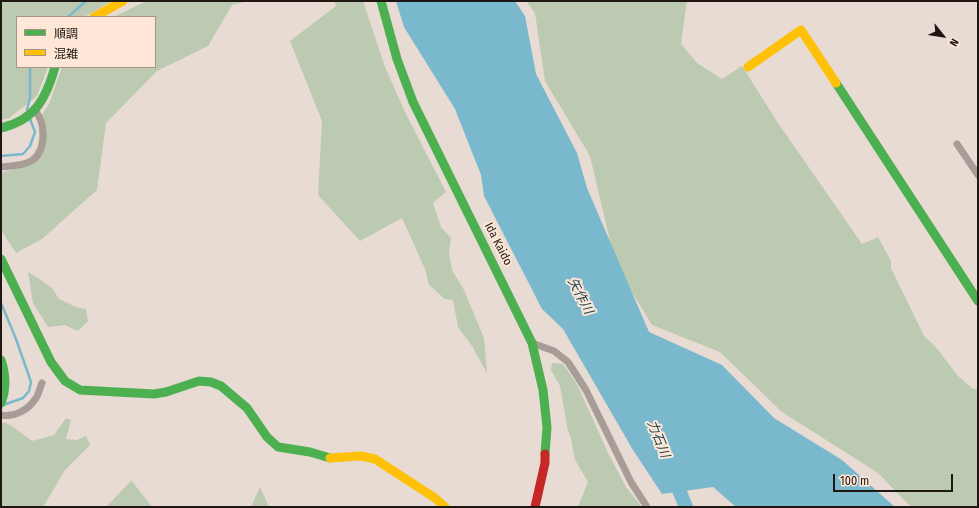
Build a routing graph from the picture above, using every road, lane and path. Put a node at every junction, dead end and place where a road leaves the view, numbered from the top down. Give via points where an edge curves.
1 (123, 1) edge
2 (381, 1) edge
3 (96, 16) edge
4 (748, 67) dead end
5 (55, 68) edge
6 (35, 112) junction
7 (1, 128) edge
8 (957, 144) dead end
9 (1, 167) edge
10 (978, 175) edge
11 (1, 259) edge
12 (978, 301) edge
13 (532, 342) junction
14 (1, 360) edge
15 (42, 383) dead end
16 (1, 403) edge
17 (1, 415) edge
18 (445, 507) edge
19 (535, 507) edge
20 (647, 507) edge

1 - 3 main road
2 - 13 main road, Ida Kaido via 397,59 413,102
4 - 12 main road via 801,30
5 - 6 main road via 50,86
6 - 7 main road via 20,122
6 - 9 street via 41,121 43,144 38,154 32,161
8 - 10 street
11 - 18 main road via 51,362 65,381 80,390 154,394 166,392 199,378 226,390 247,408 267,437 278,447 330,458 361,456 375,459
13 - 19 main road, Ida Kaido via 543,390 547,427 545,463
13 - 20 street via 568,362 586,390 634,489
14 - 16 main road via 5,370 6,392
15 - 17 street via 37,397 27,408 17,414

